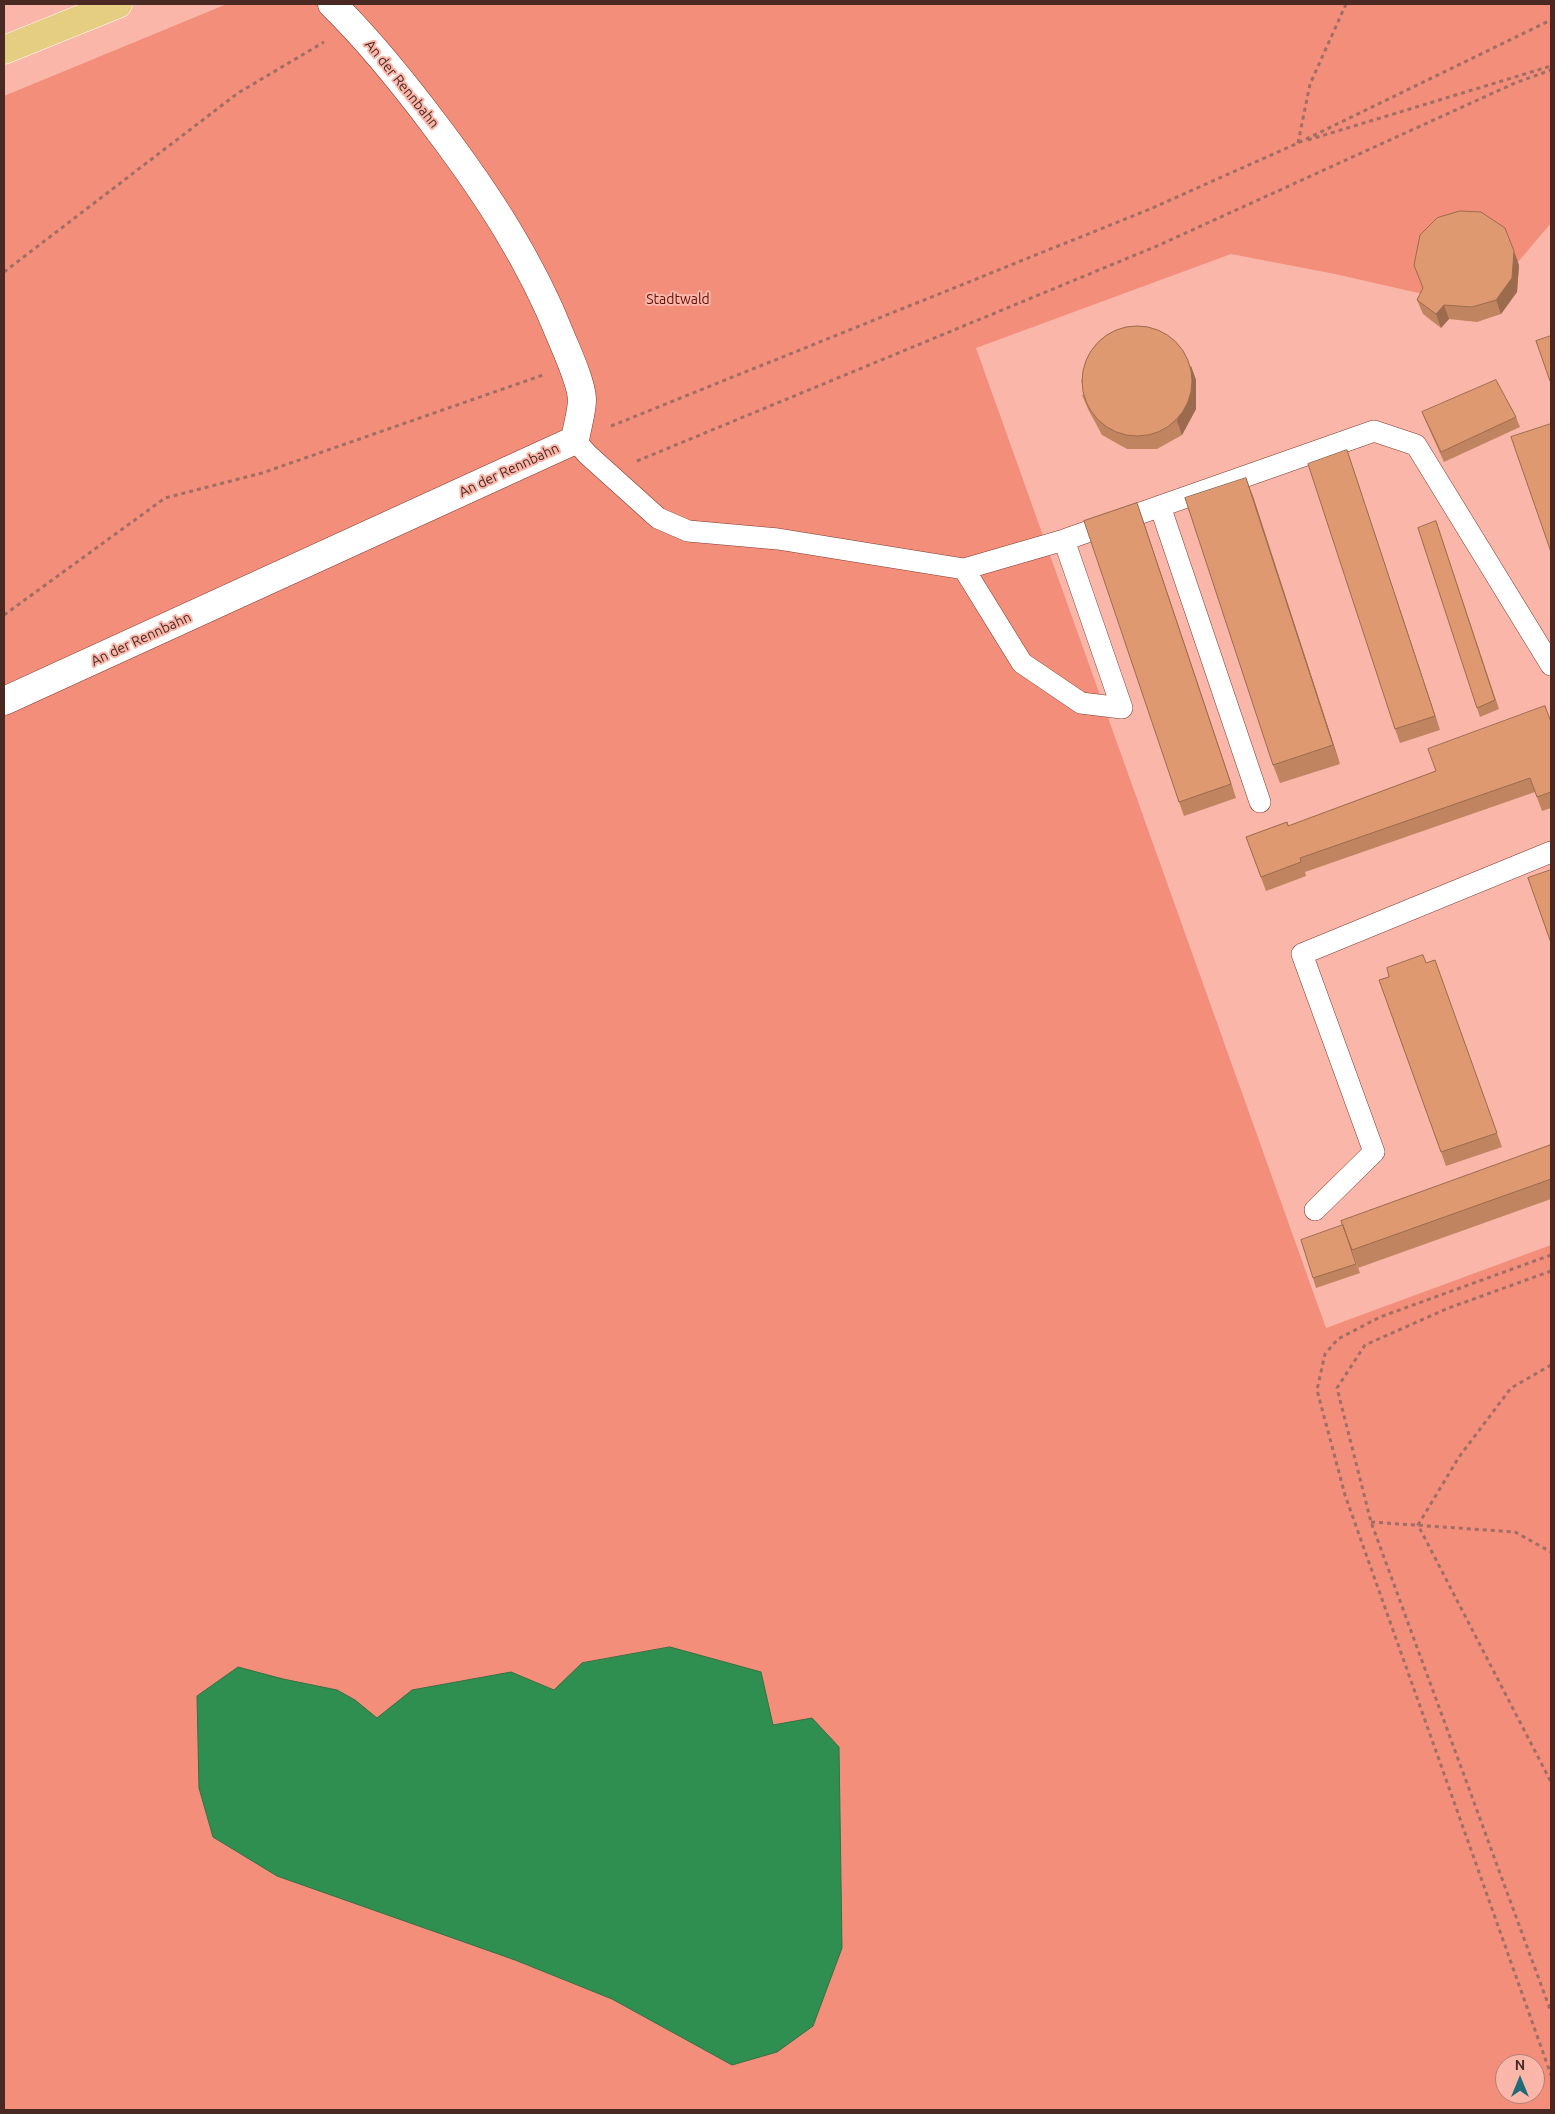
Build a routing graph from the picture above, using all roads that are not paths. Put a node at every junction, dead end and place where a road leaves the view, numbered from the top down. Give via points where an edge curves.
1 (118, 4) edge
2 (332, 4) edge
3 (4, 50) edge
4 (581, 447) junction
5 (1160, 506) junction
6 (1064, 540) junction
7 (964, 569) junction
8 (1551, 665) edge
9 (4, 701) edge
10 (1260, 802) dead end
11 (1551, 852) edge
12 (1316, 1210) dead end

1 - 3 main road
2 - 4 street, An der Rennbahn via 415,98 478,182 520,250 553,316 572,365 582,398
4 - 7 lane via 658,518 688,531 778,539
4 - 9 street, An der Rennbahn
5 - 6 lane
5 - 8 lane via 1374,431 1416,446
5 - 10 lane
6 - 7 lane
6 - 7 lane via 1122,708 1081,704 1022,663
11 - 12 lane via 1302,954 1374,1152

